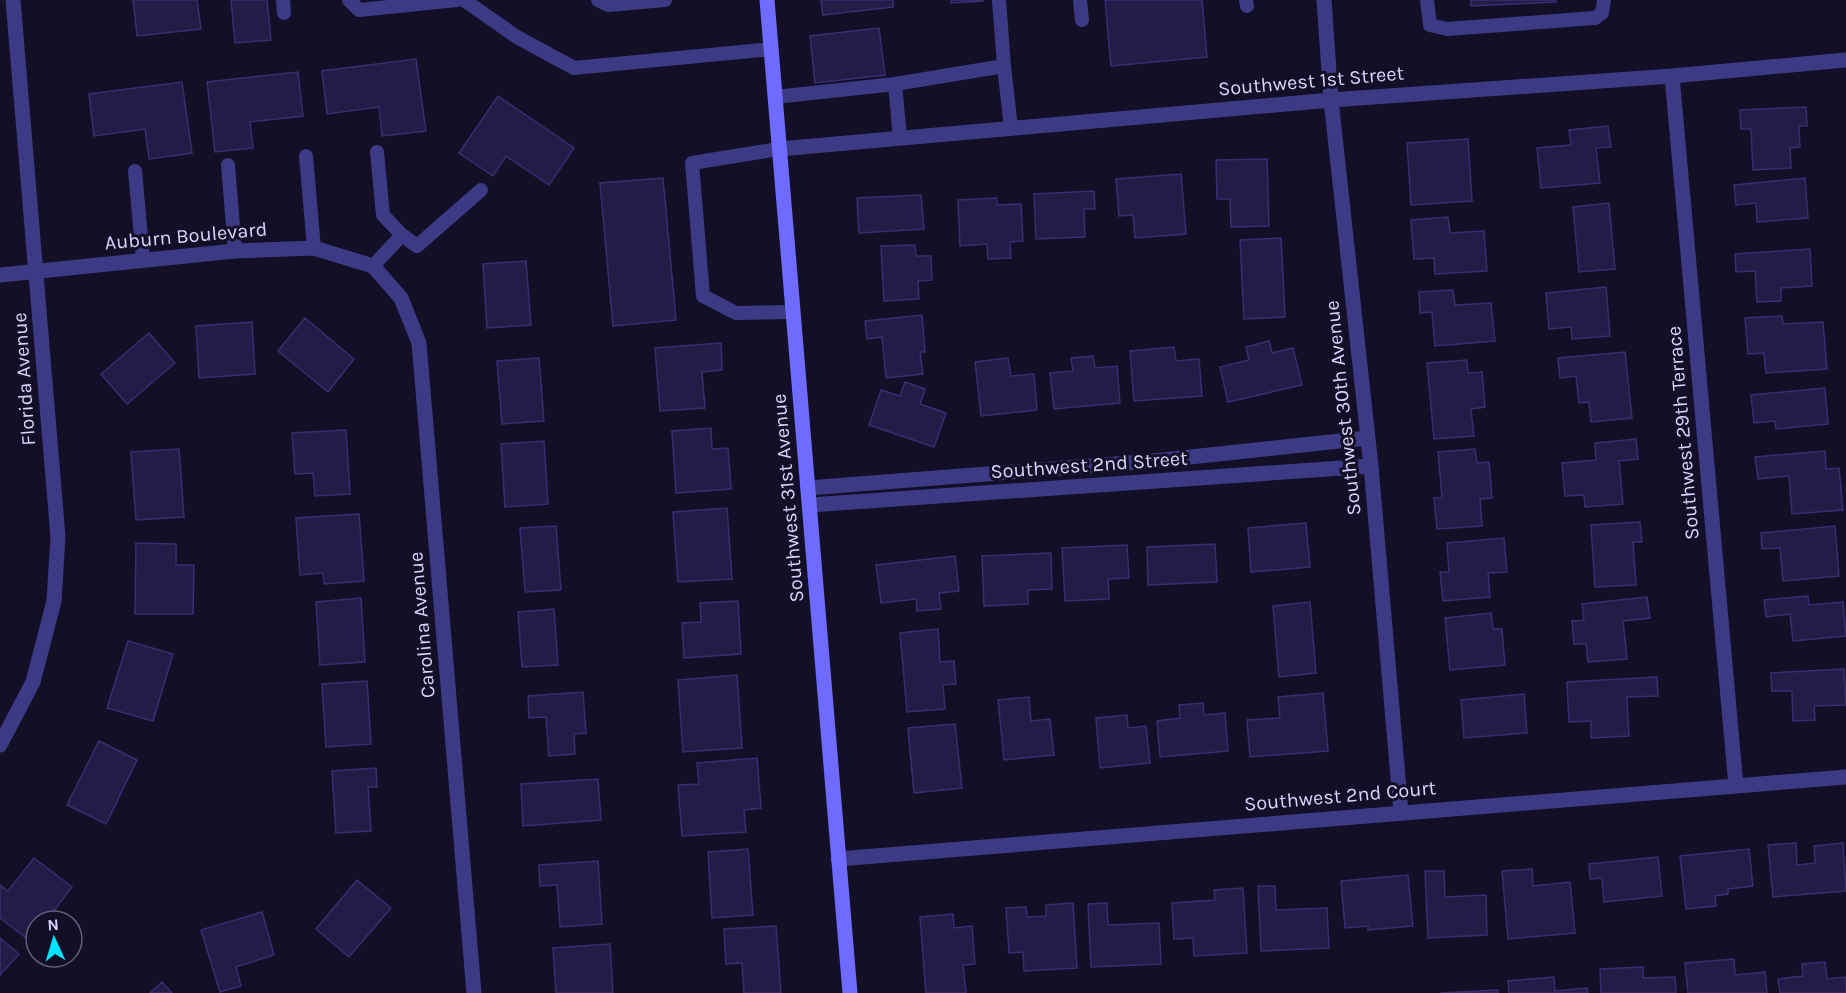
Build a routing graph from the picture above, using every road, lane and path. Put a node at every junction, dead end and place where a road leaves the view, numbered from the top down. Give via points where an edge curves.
1 (13, 0) edge
2 (349, 0) edge
3 (457, 0) edge
4 (464, 0) edge
5 (598, 0) edge
6 (665, 0) edge
7 (767, 0) edge
8 (999, 0) edge
9 (1080, 0) edge
10 (1324, 0) edge
11 (1427, 0) edge
12 (1604, 0) edge
13 (1082, 20) dead end
14 (771, 49) junction
15 (1846, 60) edge
16 (1004, 66) junction
17 (1672, 76) junction
18 (895, 84) junction
19 (775, 97) junction
20 (1331, 100) junction
21 (1011, 128) junction
22 (900, 138) junction
23 (779, 149) junction
24 (377, 152) dead end
25 (306, 156) dead end
26 (228, 165) dead end
27 (135, 171) dead end
28 (481, 190) dead end
29 (402, 235) junction
30 (314, 248) junction
31 (236, 251) junction
32 (143, 260) junction
33 (373, 266) junction
34 (37, 272) junction
35 (0, 275) edge
36 (792, 312) junction
37 (1367, 438) junction
38 (1371, 466) junction
39 (808, 488) junction
40 (810, 505) junction
41 (0, 745) edge
42 (1846, 777) edge
43 (1736, 786) junction
44 (1401, 812) junction
45 (838, 859) junction
46 (474, 993) edge
47 (850, 993) edge

1 - 34 street, Florida Avenue
2 - 3 lane via 358,10
4 - 14 lane via 516,37 574,68
5 - 6 lane via 608,5
7 - 14 main road, Southwest 31st Avenue
8 - 16 lane
9 - 13 lane
10 - 20 street, Southwest 30th Avenue
11 - 12 lane via 1430,25 1448,29 1594,18 1602,13
14 - 19 main road, Southwest 31st Avenue
15 - 17 street, Southwest 1st Street
16 - 18 lane
16 - 21 lane
17 - 20 street, Southwest 1st Street
17 - 43 street, Southwest 29th Terrace
18 - 19 lane
18 - 22 lane
19 - 23 main road, Southwest 31st Avenue
20 - 21 street, Southwest 1st Street
20 - 37 street, Southwest 30th Avenue
21 - 22 street, Southwest 1st Street
22 - 23 street, Southwest 1st Street
23 - 36 main road, Southwest 31st Avenue
23 - 36 lane via 692,163 703,296 736,313
24 - 29 lane via 383,215
25 - 30 lane
26 - 31 lane
27 - 32 lane
28 - 29 lane via 417,246
29 - 33 lane
30 - 31 street, Auburn Boulevard
30 - 33 street, Auburn Boulevard
31 - 32 street, Auburn Boulevard
32 - 34 street, Auburn Boulevard
33 - 46 street, Carolina Avenue via 401,298 419,343
34 - 35 street, Auburn Boulevard
34 - 41 street, Florida Avenue via 57,537 54,602 33,682
36 - 39 main road, Southwest 31st Avenue
37 - 38 street, Southwest 30th Avenue
37 - 39 street, Southwest 2nd Street via 1153,461
38 - 40 street, Southwest 2nd Street
38 - 44 street, Southwest 30th Avenue
39 - 40 main road, Southwest 31st Avenue
40 - 45 main road, Southwest 31st Avenue
42 - 43 street, Southwest 2nd Court
43 - 44 street, Southwest 2nd Court
44 - 45 street, Southwest 2nd Court
45 - 47 main road, Southwest 31st Avenue

